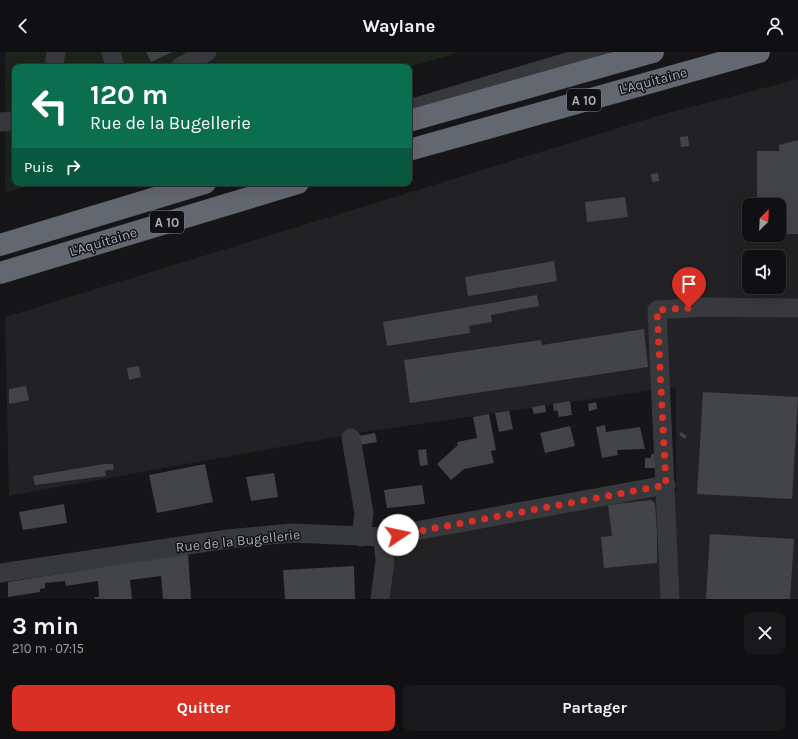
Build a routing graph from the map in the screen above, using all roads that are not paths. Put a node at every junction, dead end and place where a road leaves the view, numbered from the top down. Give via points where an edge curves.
1 (56, 52) edge
2 (111, 52) edge
3 (208, 52) edge
4 (601, 52) edge
5 (653, 52) edge
6 (759, 52) edge
7 (54, 64) edge
8 (114, 64) edge
9 (186, 64) edge
10 (412, 108) edge
11 (12, 121) edge
12 (412, 121) edge
13 (0, 122) edge
14 (412, 149) edge
15 (195, 186) edge
16 (288, 186) edge
17 (0, 245) edge
18 (0, 273) edge
19 (798, 308) edge
20 (351, 438) dead end
21 (666, 485) junction
22 (360, 537) junction
23 (383, 538) junction
24 (0, 573) edge
25 (380, 599) edge
26 (670, 599) edge

1 - 7 street
2 - 8 street
3 - 9 street
4 - 10 street
5 - 12 highway, L'Aquitaine / A 10
6 - 14 highway, L'Aquitaine / A 10
11 - 13 street
15 - 17 highway, L'Aquitaine / A 10
16 - 18 highway, L'Aquitaine / A 10
19 - 21 street via 704,307 657,310
20 - 22 street via 364,513
21 - 23 street, Rue de la Bugellerie
21 - 26 street
22 - 23 street, Rue de la Bugellerie
22 - 24 street, Rue de la Bugellerie via 292,533 228,539
23 - 25 street via 385,560

